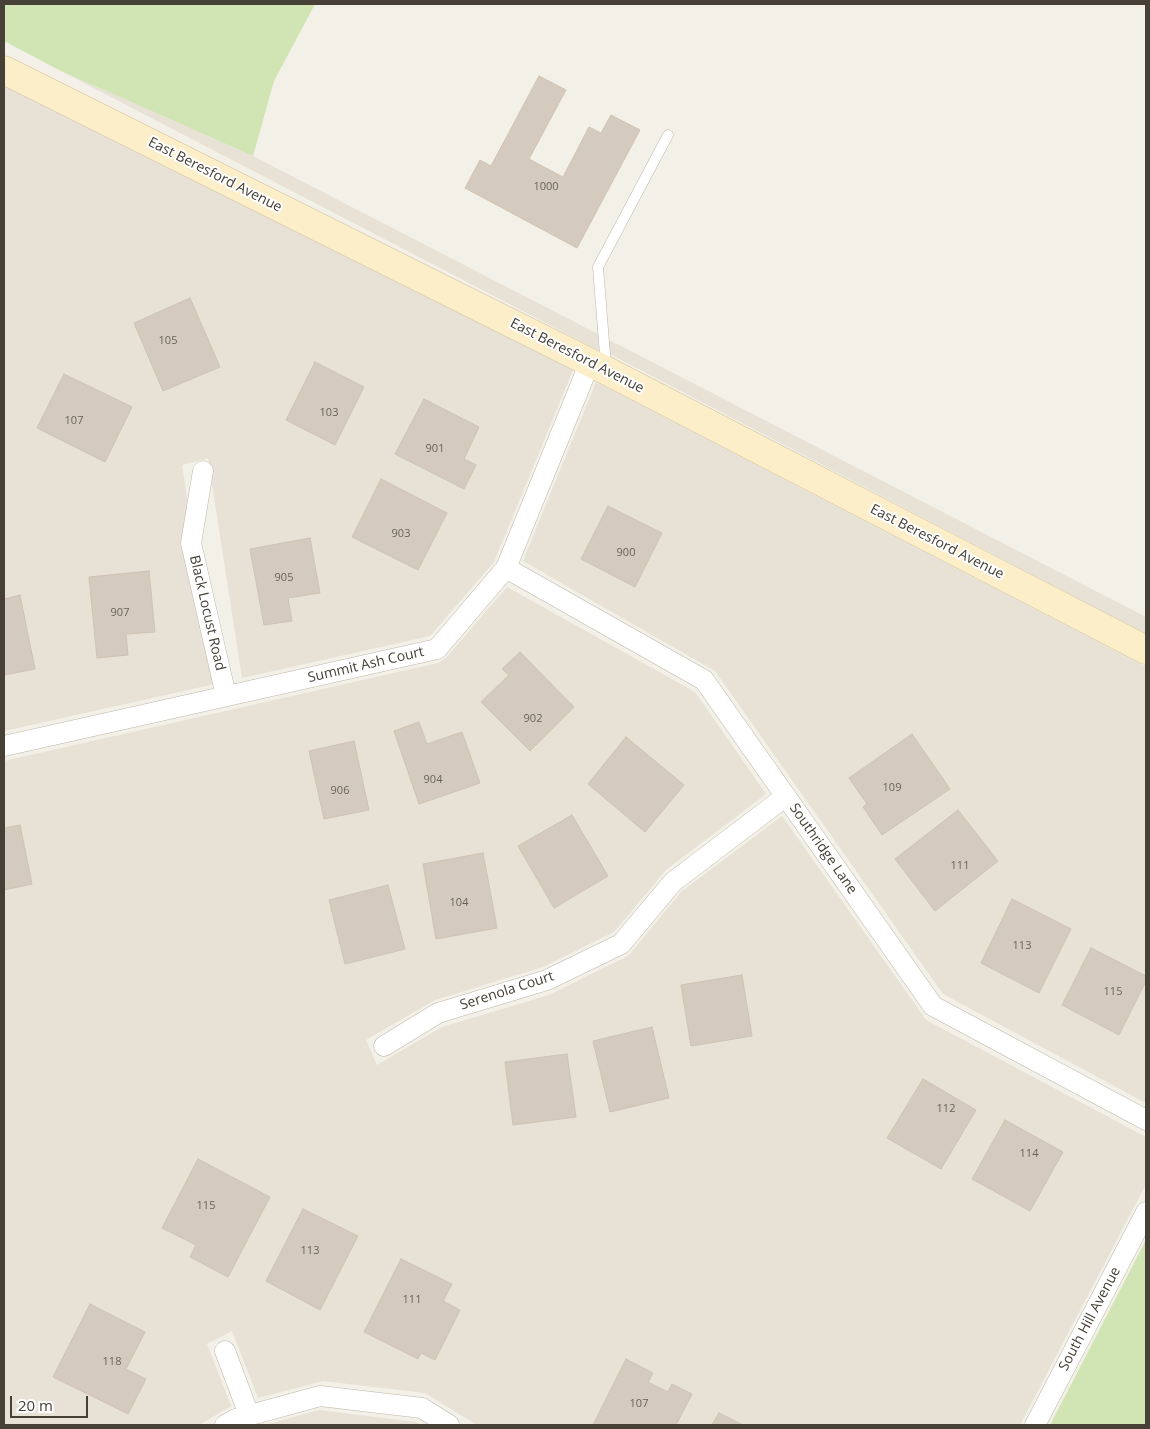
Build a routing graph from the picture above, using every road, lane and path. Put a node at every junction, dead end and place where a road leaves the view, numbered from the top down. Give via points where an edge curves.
1 (4, 70) edge
2 (668, 136) dead end
3 (598, 366) junction
4 (203, 471) dead end
5 (506, 568) junction
6 (1146, 650) edge
7 (226, 696) junction
8 (4, 746) edge
9 (786, 796) junction
10 (384, 1046) dead end
11 (1146, 1120) edge
12 (1146, 1212) edge
13 (225, 1351) dead end
14 (250, 1415) junction
15 (225, 1425) edge
16 (450, 1425) edge
17 (1035, 1425) edge

1 - 3 street, East Beresford Avenue
2 - 3 lane via 598,267
3 - 5 street, Summit Ash Court
3 - 6 street, East Beresford Avenue
4 - 7 street, Black Locust Road via 191,543
5 - 7 street, Summit Ash Court via 436,649
5 - 9 street, Southridge Lane via 704,680
7 - 8 street, Summit Ash Court
9 - 10 street, Serenola Court via 672,882 621,944 547,980 438,1013
9 - 11 street, Southridge Lane via 933,1006
12 - 17 street, South Hill Avenue
13 - 14 street
14 - 15 street
14 - 16 street via 320,1396 422,1408

